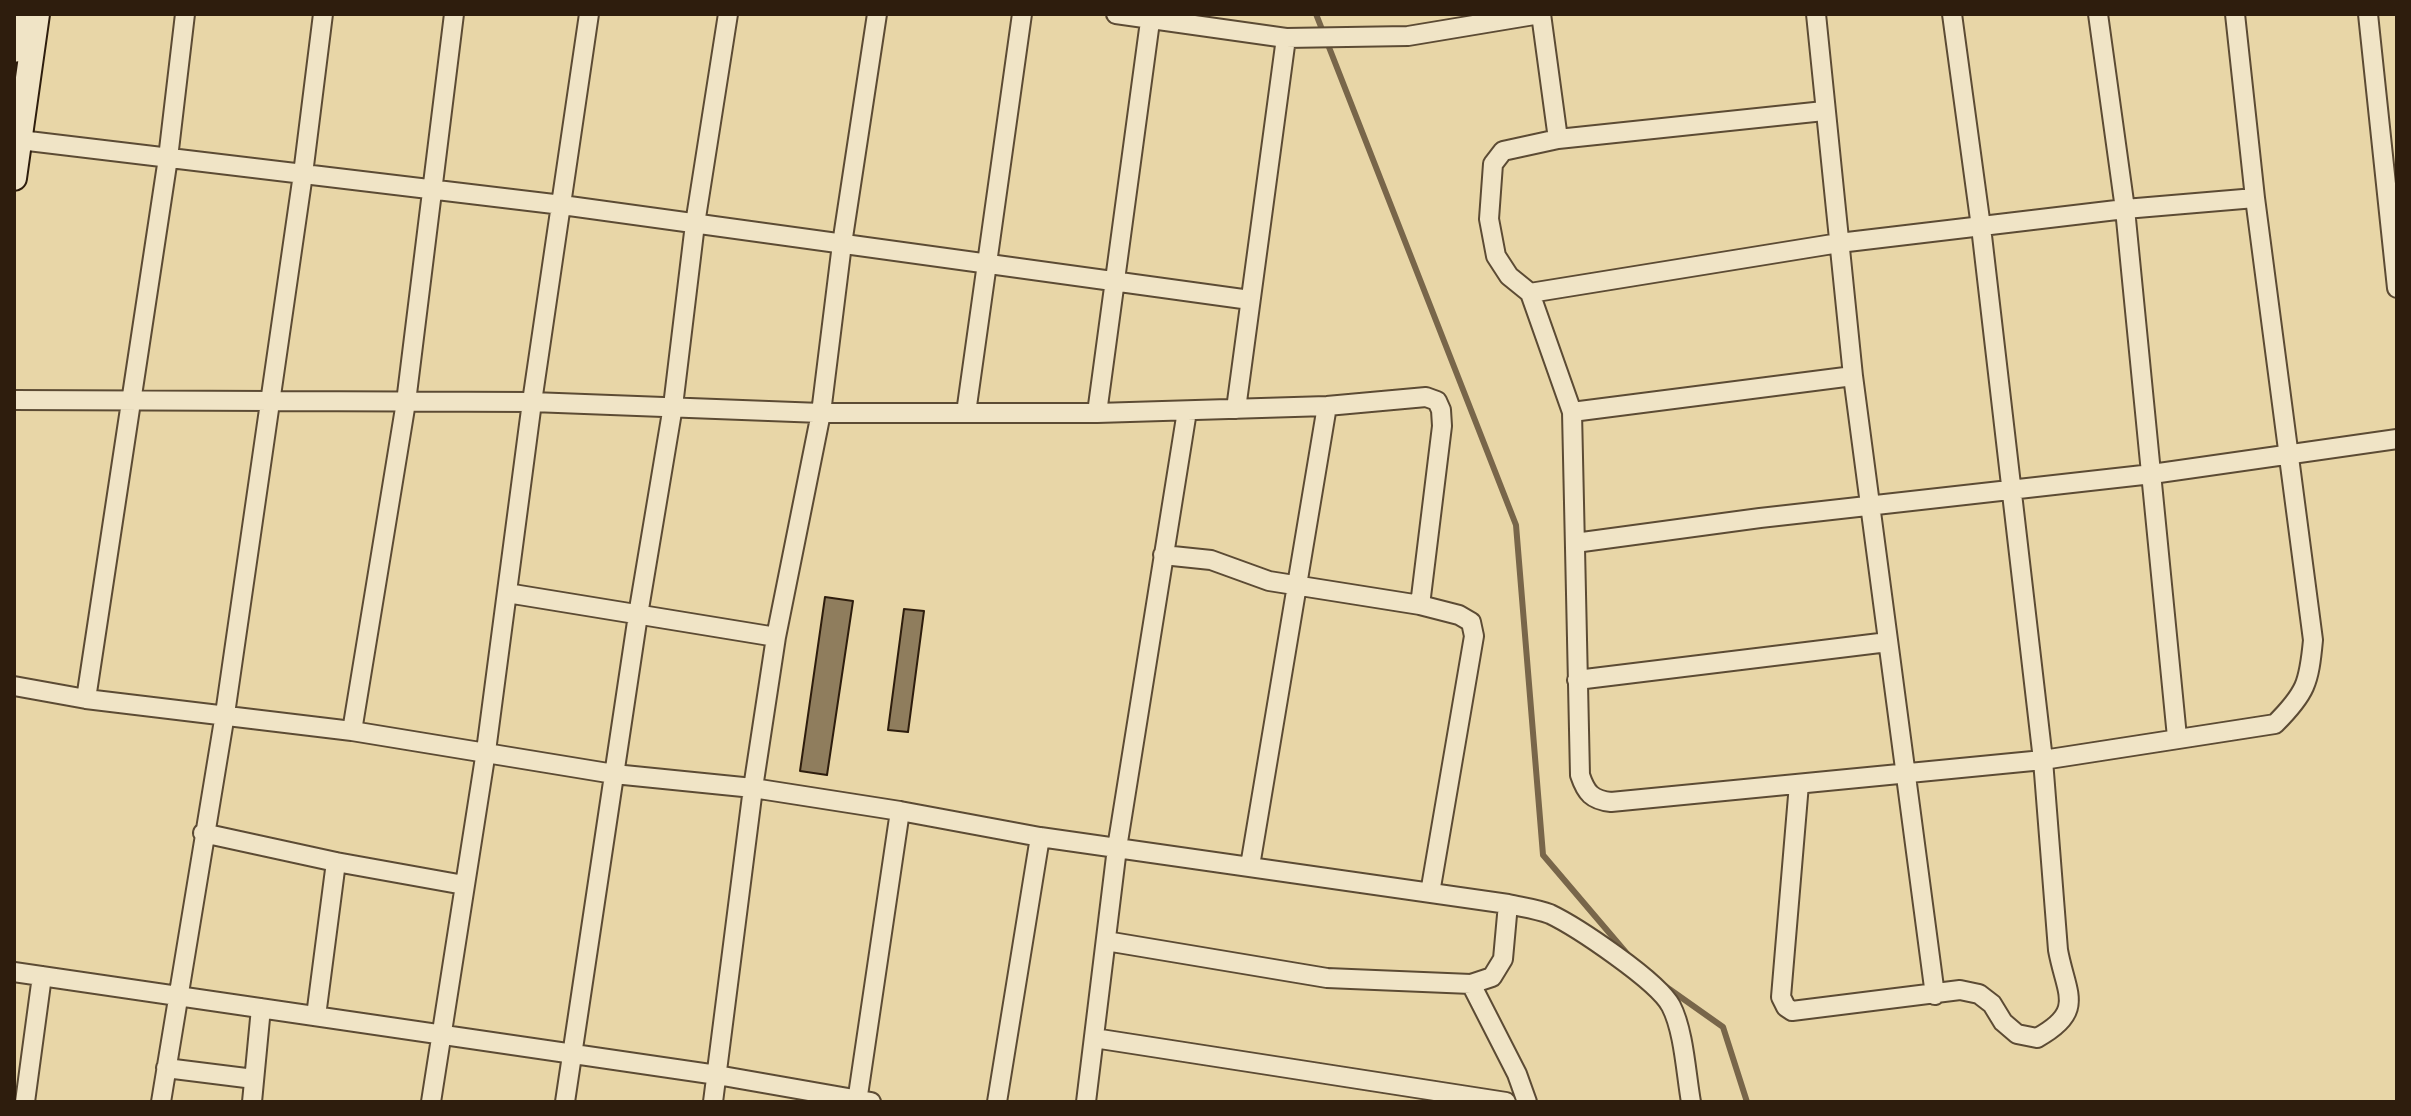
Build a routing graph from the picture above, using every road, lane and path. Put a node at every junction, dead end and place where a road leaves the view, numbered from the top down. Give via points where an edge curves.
1 (19, 14) edge
2 (37, 14) edge
3 (185, 14) edge
4 (323, 14) edge
5 (454, 14) edge
6 (589, 14) edge
7 (728, 14) edge
8 (877, 14) edge
9 (1022, 14) edge
10 (1116, 14) edge
11 (1541, 14) edge
12 (1816, 14) edge
13 (1952, 14) edge
14 (2098, 14) edge
15 (2235, 14) edge
16 (2368, 14) edge
17 (1151, 16) edge
18 (1286, 38) junction
19 (14, 50) edge
20 (1824, 111) junction
21 (1558, 139) junction
22 (20, 140) junction
23 (168, 158) junction
24 (303, 174) junction
25 (14, 178) edge
26 (431, 189) junction
27 (2255, 198) junction
28 (562, 205) junction
29 (2125, 209) junction
30 (695, 224) junction
31 (1981, 227) junction
32 (1839, 243) junction
33 (842, 244) junction
34 (985, 264) junction
35 (1116, 281) junction
36 (2397, 288) edge
37 (1530, 293) junction
38 (1250, 300) junction
39 (1853, 376) junction
40 (133, 399) junction
41 (14, 400) edge
42 (270, 401) junction
43 (406, 402) junction
44 (532, 402) junction
45 (673, 406) junction
46 (1327, 406) junction
47 (1236, 409) junction
48 (1187, 411) junction
49 (1572, 412) junction
50 (821, 413) junction
51 (966, 413) junction
52 (1097, 413) junction
53 (2397, 439) edge
54 (2290, 454) junction
55 (2152, 474) junction
56 (2010, 489) junction
57 (1872, 505) junction
58 (1575, 543) junction
59 (1163, 555) junction
60 (1298, 585) junction
61 (507, 593) junction
62 (1420, 605) junction
63 (638, 615) junction
64 (776, 637) junction
65 (1888, 642) junction
66 (1577, 680) junction
67 (14, 686) edge
68 (86, 699) junction
69 (225, 714) junction
70 (352, 731) junction
71 (2177, 737) junction
72 (486, 751) junction
73 (2043, 760) junction
74 (614, 774) junction
75 (1906, 774) junction
76 (1799, 784) junction
77 (753, 788) junction
78 (900, 811) junction
79 (203, 833) junction
80 (1040, 837) junction
81 (1117, 848) junction
82 (336, 862) junction
83 (1250, 866) junction
84 (464, 885) junction
85 (1430, 893) junction
86 (1508, 904) junction
87 (1106, 941) junction
88 (14, 972) edge
89 (42, 976) junction
90 (1471, 984) junction
91 (1935, 995) junction
92 (177, 996) junction
93 (261, 1008) junction
94 (316, 1016) junction
95 (440, 1033) junction
96 (1094, 1038) junction
97 (572, 1053) junction
98 (166, 1068) junction
99 (717, 1075) junction
100 (254, 1079) junction
101 (1090, 1100) edge
102 (862, 1101) edge
103 (25, 1102) edge
104 (161, 1102) edge
105 (252, 1102) edge
106 (431, 1102) edge
107 (565, 1102) edge
108 (713, 1102) edge
109 (997, 1102) edge
110 (1506, 1102) edge
111 (1527, 1102) edge
112 (1691, 1102) edge

1 - 19 main road
2 - 22 main road
3 - 23 street
4 - 24 street
5 - 26 street
6 - 28 street
7 - 30 street
8 - 33 street
9 - 34 street
10 - 17 street
11 - 18 street via 1408,36
11 - 21 street
12 - 20 street
13 - 31 street
14 - 29 street
15 - 27 street
16 - 36 street
17 - 18 street
17 - 35 street
18 - 38 street
20 - 21 street
20 - 32 street
21 - 37 street via 1503,151 1490,178 1489,219 1496,256
22 - 23 street
22 - 25 main road
23 - 24 street
23 - 40 street
24 - 26 street
24 - 42 street
26 - 28 street
26 - 43 street
27 - 29 street
27 - 54 street
28 - 30 street
28 - 44 street
29 - 31 street
29 - 55 street
30 - 33 street
30 - 45 street
31 - 32 street
31 - 56 street
32 - 37 street
32 - 39 street
33 - 34 street
33 - 50 street
34 - 35 street
34 - 51 street
35 - 38 street
35 - 52 street
37 - 49 street
38 - 47 street
39 - 49 street
39 - 57 street
40 - 41 street
40 - 42 street
40 - 68 street
42 - 43 street
42 - 69 street
43 - 44 street
43 - 70 street
44 - 45 street
44 - 61 street
45 - 50 street
45 - 63 street
46 - 47 street
46 - 60 street
46 - 62 street via 1426,397 1437,401 1442,426
47 - 48 street
48 - 52 street
48 - 59 street
49 - 58 street
50 - 51 street
50 - 64 street
51 - 52 street
53 - 54 street
54 - 55 street
54 - 71 street via 2313,640 2305,686 2275,724
55 - 56 street
55 - 71 street
56 - 57 street
56 - 73 street
57 - 58 street
57 - 65 street
58 - 66 street
59 - 60 street via 1211,560
59 - 81 street
60 - 62 street
60 - 83 street
61 - 63 street
61 - 72 street
62 - 85 street via 1459,615 1471,622 1474,636
63 - 64 street
63 - 74 street
64 - 77 street
65 - 66 street
65 - 75 street
66 - 76 street via 1580,775 1585,791 1597,800
67 - 68 street
68 - 69 street
69 - 70 street
69 - 79 street
70 - 72 street
71 - 73 street
72 - 74 street
72 - 84 street
73 - 75 street
73 - 91 street via 2058,950 2069,1010 2064,1020 2037,1038 2017,1034 1979,994 1960,990
74 - 77 street
74 - 97 street
75 - 76 street
75 - 91 street
76 - 91 street via 1781,997 1786,1007 1792,1011
77 - 78 street
77 - 99 street
78 - 80 street
78 - 102 street
79 - 82 street
79 - 92 street
80 - 81 street
80 - 109 street
81 - 83 street
81 - 87 street
82 - 84 street
82 - 94 street
83 - 85 street
84 - 95 street
85 - 86 street
86 - 90 street via 1503,959 1492,977
86 - 112 street via 1547,913 1584,933 1670,1004
87 - 90 street via 1327,978
87 - 96 street
88 - 89 street
89 - 92 street
89 - 103 street
90 - 111 street
92 - 93 street
92 - 98 street
93 - 94 street
93 - 100 street
94 - 95 street
95 - 97 street
95 - 106 street
96 - 101 street
96 - 110 street
97 - 99 street
97 - 107 street
98 - 100 street
98 - 104 street
99 - 102 street
99 - 108 street
100 - 105 street

